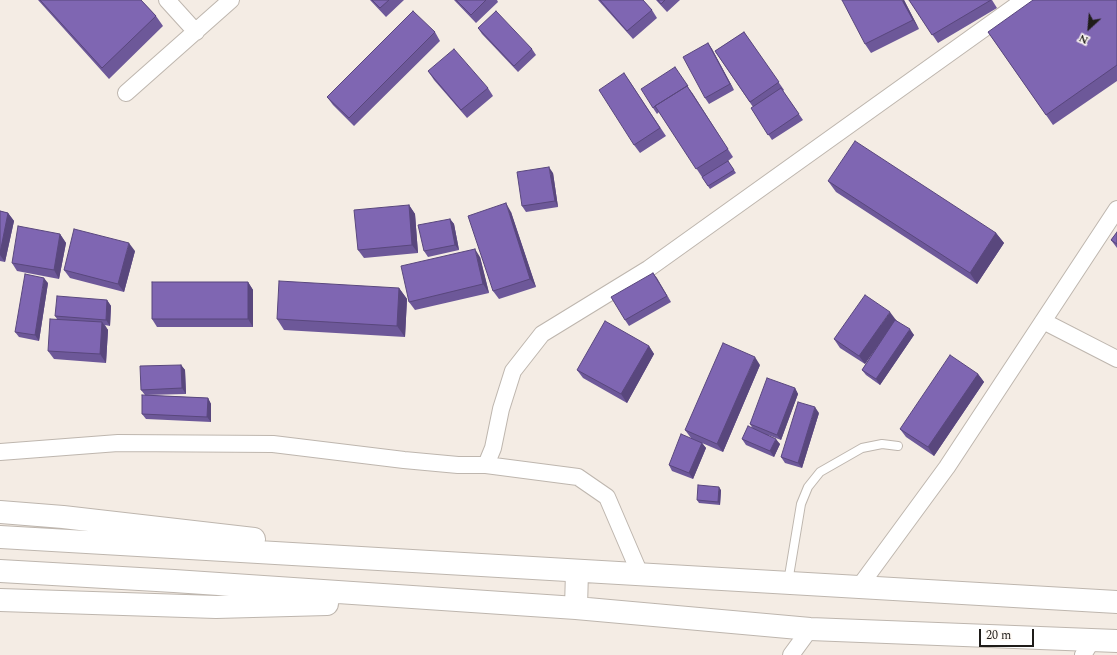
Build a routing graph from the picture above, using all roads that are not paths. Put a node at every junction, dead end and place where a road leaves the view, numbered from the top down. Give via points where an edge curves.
1 (167, 0) edge
2 (231, 0) edge
3 (1024, 0) edge
4 (196, 32) junction
5 (126, 93) dead end
6 (1117, 209) edge
7 (1043, 321) junction
8 (1117, 359) edge
9 (898, 446) dead end
10 (0, 452) edge
11 (486, 465) junction
12 (0, 512) edge
13 (0, 537) edge
14 (442, 563) junction
15 (576, 570) junction
16 (0, 571) edge
17 (640, 574) junction
18 (788, 583) junction
19 (859, 587) junction
20 (0, 600) edge
21 (449, 601) junction
22 (1117, 602) edge
23 (576, 608) junction
24 (810, 629) junction
25 (1117, 641) edge
26 (1088, 647) edge
27 (791, 655) edge

1 - 4 street
2 - 4 street
3 - 11 street via 648,268 542,334 513,371 501,409 493,448
4 - 5 street
6 - 7 street
7 - 8 street
7 - 19 street via 947,468
9 - 18 lane via 882,444 862,448 820,472 808,487 801,504
10 - 11 street via 118,443 273,444 404,460
11 - 17 street via 578,477 607,497
12 - 14 highway via 149,526
13 - 14 highway
14 - 15 highway
15 - 17 highway
15 - 23 highway
16 - 21 highway via 174,580
17 - 18 highway
18 - 19 highway
19 - 22 highway
20 - 21 highway via 216,607
21 - 23 highway
23 - 24 highway
24 - 26 highway
24 - 27 street
25 - 26 highway

